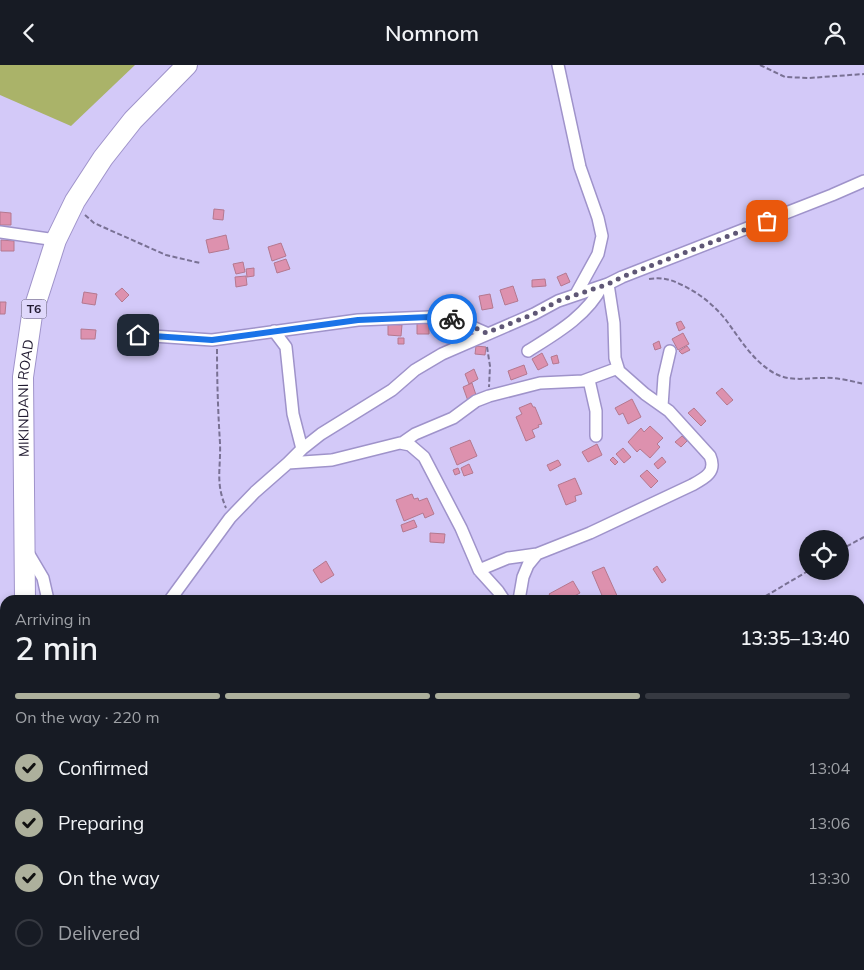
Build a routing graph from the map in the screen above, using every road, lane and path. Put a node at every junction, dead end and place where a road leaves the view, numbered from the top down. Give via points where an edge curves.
1 (186, 65) edge
2 (558, 65) edge
3 (760, 65) edge
4 (864, 74) edge
5 (864, 181) edge
6 (75, 201) junction
7 (0, 232) edge
8 (56, 239) junction
9 (200, 263) dead end
10 (648, 279) dead end
11 (605, 285) junction
12 (576, 294) junction
13 (274, 331) junction
14 (486, 333) junction
15 (138, 335) dead end
16 (217, 340) junction
17 (528, 351) dead end
18 (670, 351) dead end
19 (618, 368) junction
20 (590, 380) junction
21 (864, 384) edge
22 (489, 397) junction
23 (662, 405) junction
24 (596, 436) dead end
25 (402, 443) junction
26 (302, 449) junction
27 (288, 463) junction
28 (230, 518) junction
29 (864, 537) edge
30 (860, 540) junction
31 (864, 543) edge
32 (24, 546) junction
33 (849, 546) edge
34 (538, 554) junction
35 (479, 570) junction
36 (799, 576) edge
37 (25, 595) edge
38 (47, 595) edge
39 (174, 595) edge
40 (501, 595) edge
41 (520, 595) edge
42 (767, 595) edge

1 - 6 highway, MIKINDANI ROAD / T6 via 133,120 102,158
2 - 12 street via 580,167 602,236 598,254
3 - 4 path via 785,77
5 - 11 street
6 - 8 highway, MIKINDANI ROAD / T6
6 - 9 path via 94,223 166,255
7 - 8 street
8 - 32 highway, MIKINDANI ROAD / T6 via 32,315 26,347 23,387
10 - 21 path via 667,279 697,293 713,306 758,361 775,374 790,379 825,377
11 - 12 street
11 - 17 street via 570,323
11 - 19 street via 614,323
12 - 14 street
13 - 14 street via 358,320 430,317 454,319
13 - 16 street
13 - 26 street via 283,341 287,353 293,413
14 - 22 path
14 - 26 street via 415,370 392,390
15 - 16 street
16 - 28 path via 218,481
18 - 23 street
19 - 20 street
19 - 23 street
20 - 22 street via 540,383
20 - 24 street via 596,411
22 - 25 street via 476,401 459,414
23 - 34 street via 710,455 710,473 692,485
25 - 27 street via 332,460
25 - 35 street via 408,443 424,457
26 - 27 street
27 - 28 street
28 - 39 street
29 - 30 path
30 - 31 path
30 - 33 path
32 - 37 highway, MIKINDANI ROAD / T6
32 - 38 street via 43,578
34 - 35 street via 508,558
34 - 41 street via 528,565
35 - 40 street
36 - 42 path

